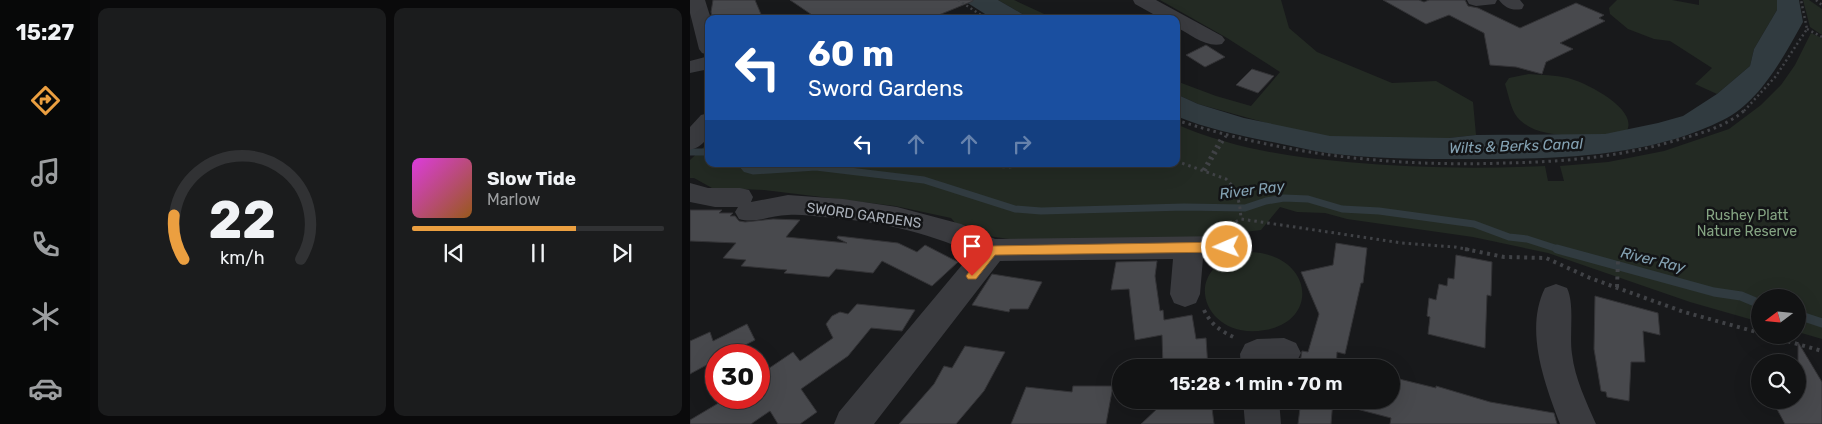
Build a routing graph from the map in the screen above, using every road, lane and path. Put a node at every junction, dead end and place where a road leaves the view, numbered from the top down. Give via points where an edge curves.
1 (958, 0) edge
2 (1142, 0) edge
3 (1801, 0) edge
4 (1816, 0) edge
5 (694, 3) edge
6 (1822, 4) edge
7 (981, 15) edge
8 (1166, 15) edge
9 (1180, 24) edge
10 (1807, 29) junction
11 (705, 37) edge
12 (1822, 37) edge
13 (1215, 40) dead end
14 (705, 63) edge
15 (690, 68) edge
16 (1180, 121) edge
17 (702, 122) edge
18 (1224, 136) junction
19 (690, 142) edge
20 (1180, 162) edge
21 (1204, 171) junction
22 (690, 192) edge
23 (1227, 247) dead end
24 (1189, 248) junction
25 (992, 250) junction
26 (1618, 261) dead end
27 (1617, 287) junction
28 (1556, 297) dead end
29 (1194, 300) joint
30 (1751, 331) edge
31 (1798, 344) edge
32 (1822, 351) edge
33 (1267, 358) edge
34 (1262, 409) edge
35 (852, 424) edge
36 (1264, 424) edge
37 (1578, 424) edge

1 - 7 path
2 - 8 street
3 - 10 path
4 - 6 path
5 - 11 street
9 - 13 street
10 - 12 path
10 - 18 path via 1772,83 1737,117 1698,134 1631,153 1509,163 1392,162 1334,157
14 - 15 street
16 - 18 path
17 - 19 street
18 - 21 path
20 - 21 path
21 - 27 path via 1232,183 1241,219 1402,243 1455,247 1504,257 1546,258
22 - 25 street, SWORD GARDENS via 732,199 745,205 843,209 922,222
23 - 24 street
24 - 25 street
24 - 29 street
25 - 35 street
26 - 27 path
27 - 30 path via 1684,312
28 - 37 street via 1552,325 1557,368
29 - 33 path via 1223,332 1255,342
31 - 32 path
34 - 36 street

